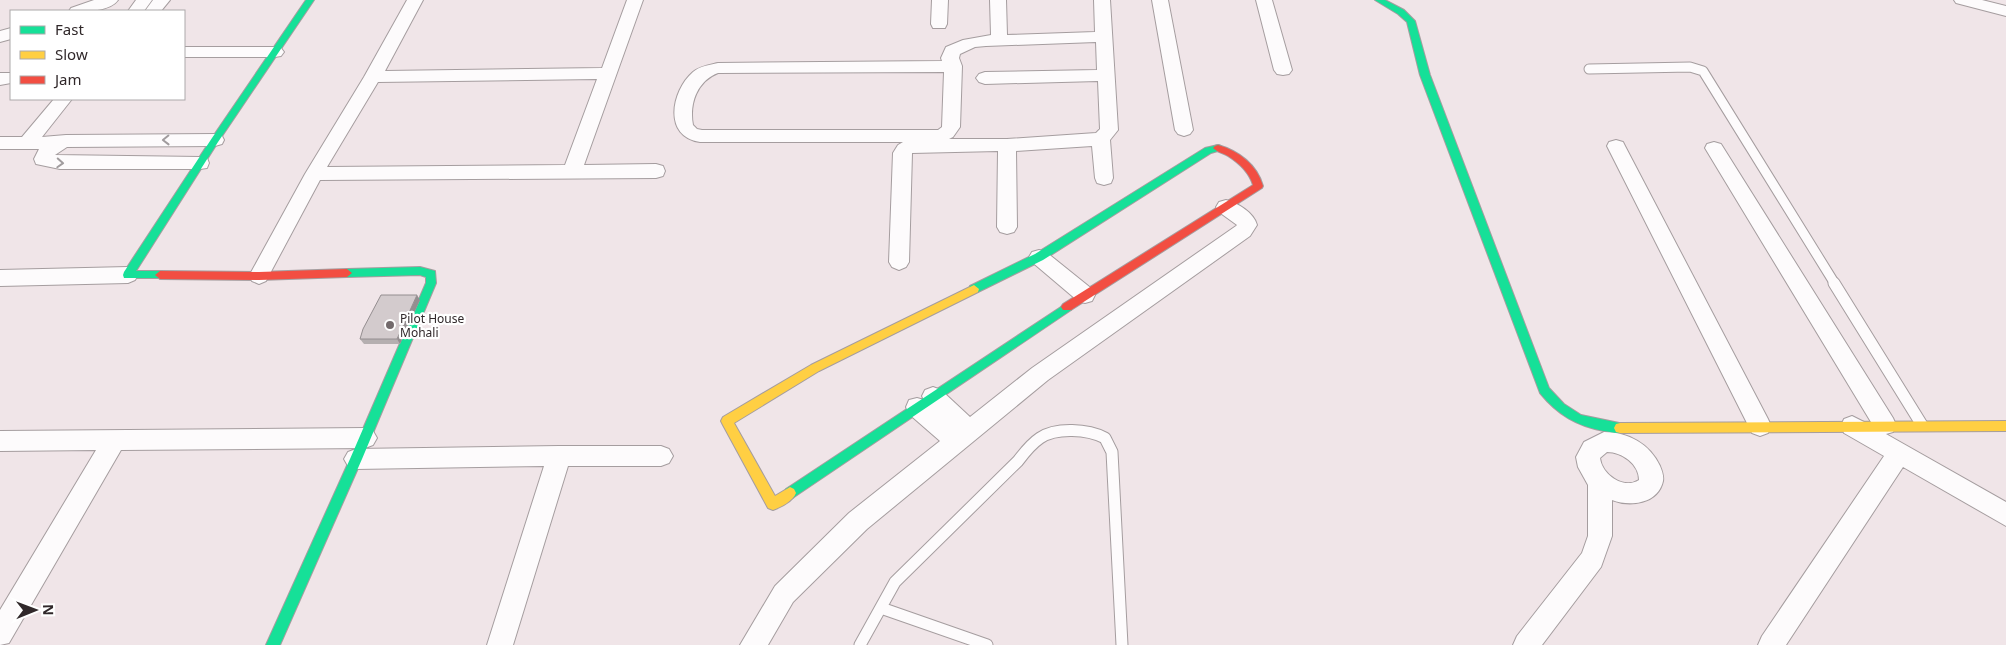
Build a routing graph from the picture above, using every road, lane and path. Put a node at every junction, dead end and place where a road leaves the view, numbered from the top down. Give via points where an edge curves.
1 (110, 0) edge
2 (162, 0) edge
3 (310, 0) edge
4 (415, 0) edge
5 (635, 0) edge
6 (940, 0) edge
7 (998, 0) edge
8 (1102, 0) edge
9 (1160, 0) edge
10 (1264, 0) edge
11 (1380, 0) edge
12 (1962, 0) edge
13 (80, 10) edge
14 (154, 10) edge
15 (2006, 11) edge
16 (939, 24) dead end
17 (1104, 37) junction
18 (999, 40) junction
19 (185, 52) edge
20 (275, 52) junction
21 (953, 66) junction
22 (1589, 69) dead end
23 (1284, 70) dead end
24 (609, 73) junction
25 (1106, 75) junction
26 (373, 77) junction
27 (985, 78) dead end
28 (62, 100) edge
29 (1184, 130) dead end
30 (215, 140) junction
31 (1101, 140) junction
32 (0, 143) edge
33 (28, 143) junction
34 (59, 143) junction
35 (1007, 145) junction
36 (1616, 146) dead end
37 (1714, 148) dead end
38 (200, 163) junction
39 (656, 171) dead end
40 (572, 172) junction
41 (314, 174) junction
42 (1104, 178) dead end
43 (1226, 207) junction
44 (1007, 227) dead end
45 (1040, 257) junction
46 (899, 262) dead end
47 (128, 275) junction
48 (259, 276) junction
49 (2, 280) edge
50 (1085, 295) junction
51 (925, 401) junction
52 (1885, 425) junction
53 (1922, 425) junction
54 (1760, 426) junction
55 (1852, 426) junction
56 (2006, 426) edge
57 (1616, 435) junction
58 (963, 437) junction
59 (115, 439) junction
60 (0, 441) edge
61 (361, 448) junction
62 (1899, 453) junction
63 (559, 456) junction
64 (660, 456) dead end
65 (1600, 482) junction
66 (2006, 515) edge
67 (881, 608) junction
68 (0, 634) edge
69 (273, 645) edge
70 (500, 645) edge
71 (753, 645) edge
72 (860, 645) edge
73 (987, 645) edge
74 (1122, 645) edge
75 (1526, 645) edge
76 (1771, 645) edge

1 - 13 street
2 - 14 street
3 - 20 street
4 - 26 street
5 - 24 street
6 - 16 street
7 - 18 street
8 - 17 street
9 - 29 street
10 - 23 street
11 - 57 street via 1411,22 1425,75 1544,390 1553,404 1577,420
12 - 15 street
17 - 18 street
17 - 25 street
18 - 21 street via 977,41 952,51
19 - 20 street
20 - 30 street
21 - 21 street via 952,127 940,136 705,136 693,135 684,124 685,102 694,82 704,73 718,68
22 - 53 lane via 1690,67 1704,70
24 - 26 street
24 - 40 street
25 - 27 street
25 - 31 street via 1109,130
26 - 41 street
28 - 33 street
30 -> 34 street
30 - 38 street
31 - 35 street
31 - 42 street
32 - 33 street
33 - 34 street
34 -> 38 street via 48,150 43,159 60,164
35 - 44 street
35 - 46 street via 910,146 905,149 902,154
36 - 54 street
37 - 52 street
38 - 47 street
39 - 40 street
40 - 41 street
41 - 48 street
43 - 45 street via 1259,183 1253,172 1226,149 1213,148
43 - 50 street
43 - 58 street via 1246,221 1243,231 1040,374
45 - 50 street
45 - 51 street via 815,368 727,421 773,504
47 - 48 street
47 - 49 street
48 - 61 street via 431,274 431,283
50 - 51 street
51 - 58 street
52 - 53 street
52 - 55 street
53 - 56 street
54 - 55 street
54 - 57 street
55 - 62 street
57 - 65 street via 1590,450 1588,466
57 - 65 street via 1648,465 1650,482 1647,488 1631,494
58 - 71 street via 858,520 784,594
59 - 60 street
59 - 61 street
59 - 68 street
61 - 63 street
61 - 69 street
62 - 66 street
62 - 76 street
63 - 64 street
63 - 70 street
65 - 75 street via 1600,536 1592,559
67 - 72 lane
67 - 73 lane
67 - 74 lane via 895,582 1031,445 1043,436 1058,432 1088,432 1108,439 1112,452

